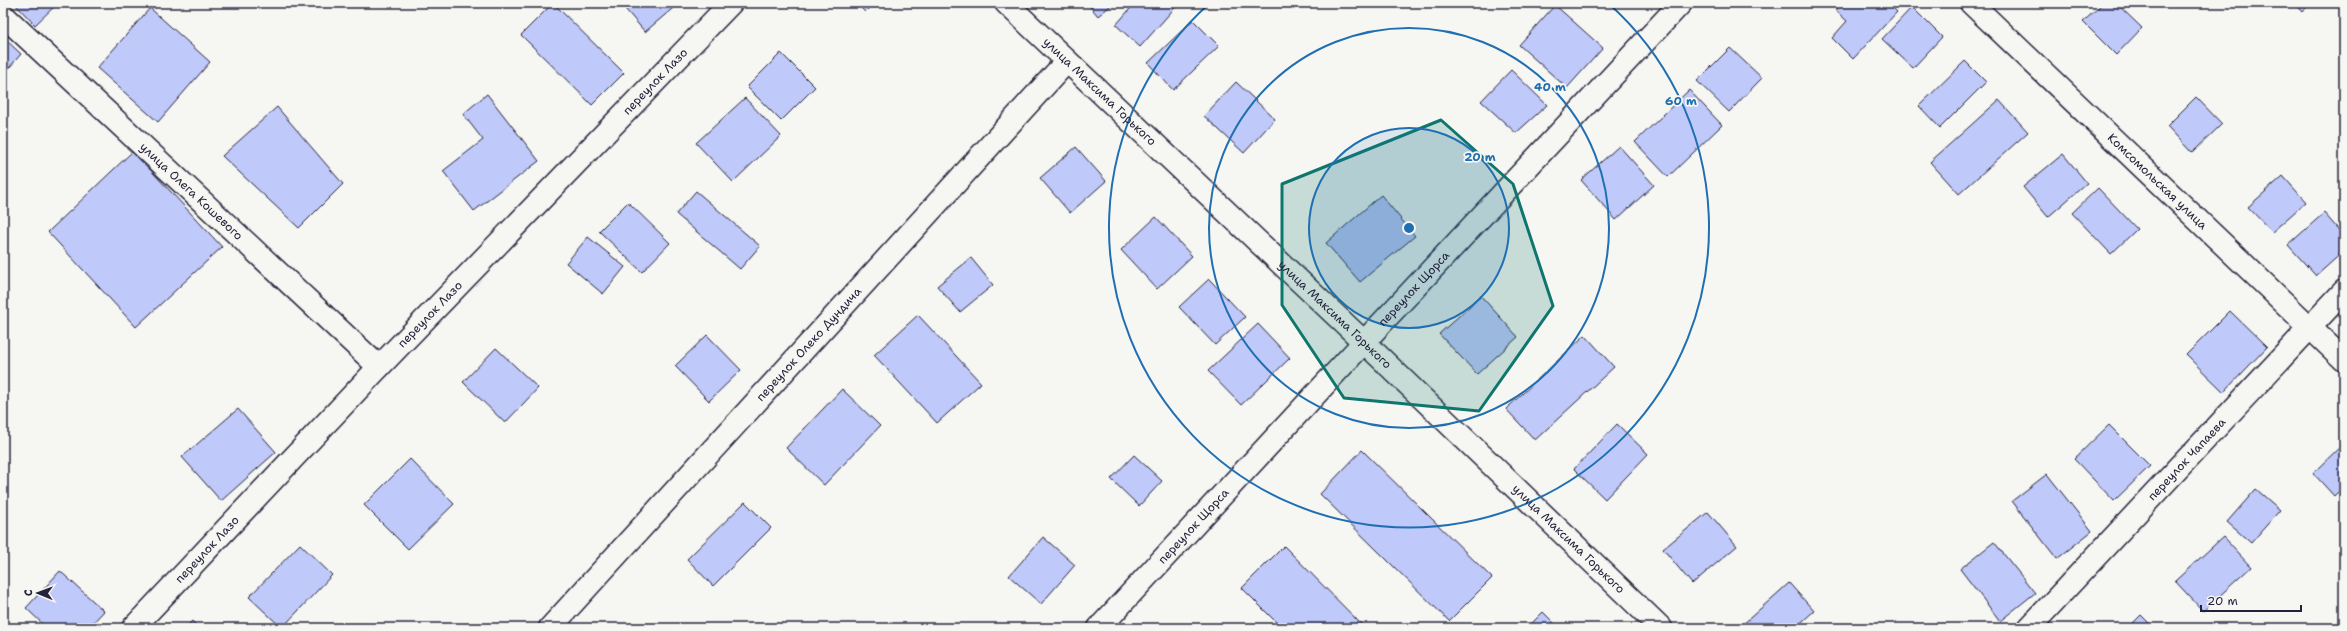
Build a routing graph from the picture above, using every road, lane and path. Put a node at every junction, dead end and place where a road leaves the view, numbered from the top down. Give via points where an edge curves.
1 (731, 3) edge
2 (1006, 3) edge
3 (1681, 3) edge
4 (1971, 3) edge
5 (3, 15) edge
6 (1067, 61) junction
7 (2344, 291) edge
8 (2310, 327) junction
9 (1364, 342) junction
10 (2344, 360) edge
11 (379, 368) junction
12 (133, 628) edge
13 (550, 628) edge
14 (1099, 628) edge
15 (1661, 628) edge
16 (2029, 628) edge

1 - 11 street, переулок Лазо
2 - 6 street, улица Максима Горького
3 - 9 street, переулок Щорса
4 - 8 street, Комсомольская улица
5 - 11 street, улица Олега Кошевого
6 - 9 street, улица Максима Горького
6 - 13 street, переулок Олеко Дундича
7 - 8 street, переулок Чапаева
8 - 10 street, Комсомольская улица
8 - 16 street, переулок Чапаева
9 - 14 street, переулок Щорса
9 - 15 street, улица Максима Горького
11 - 12 street, переулок Лазо

